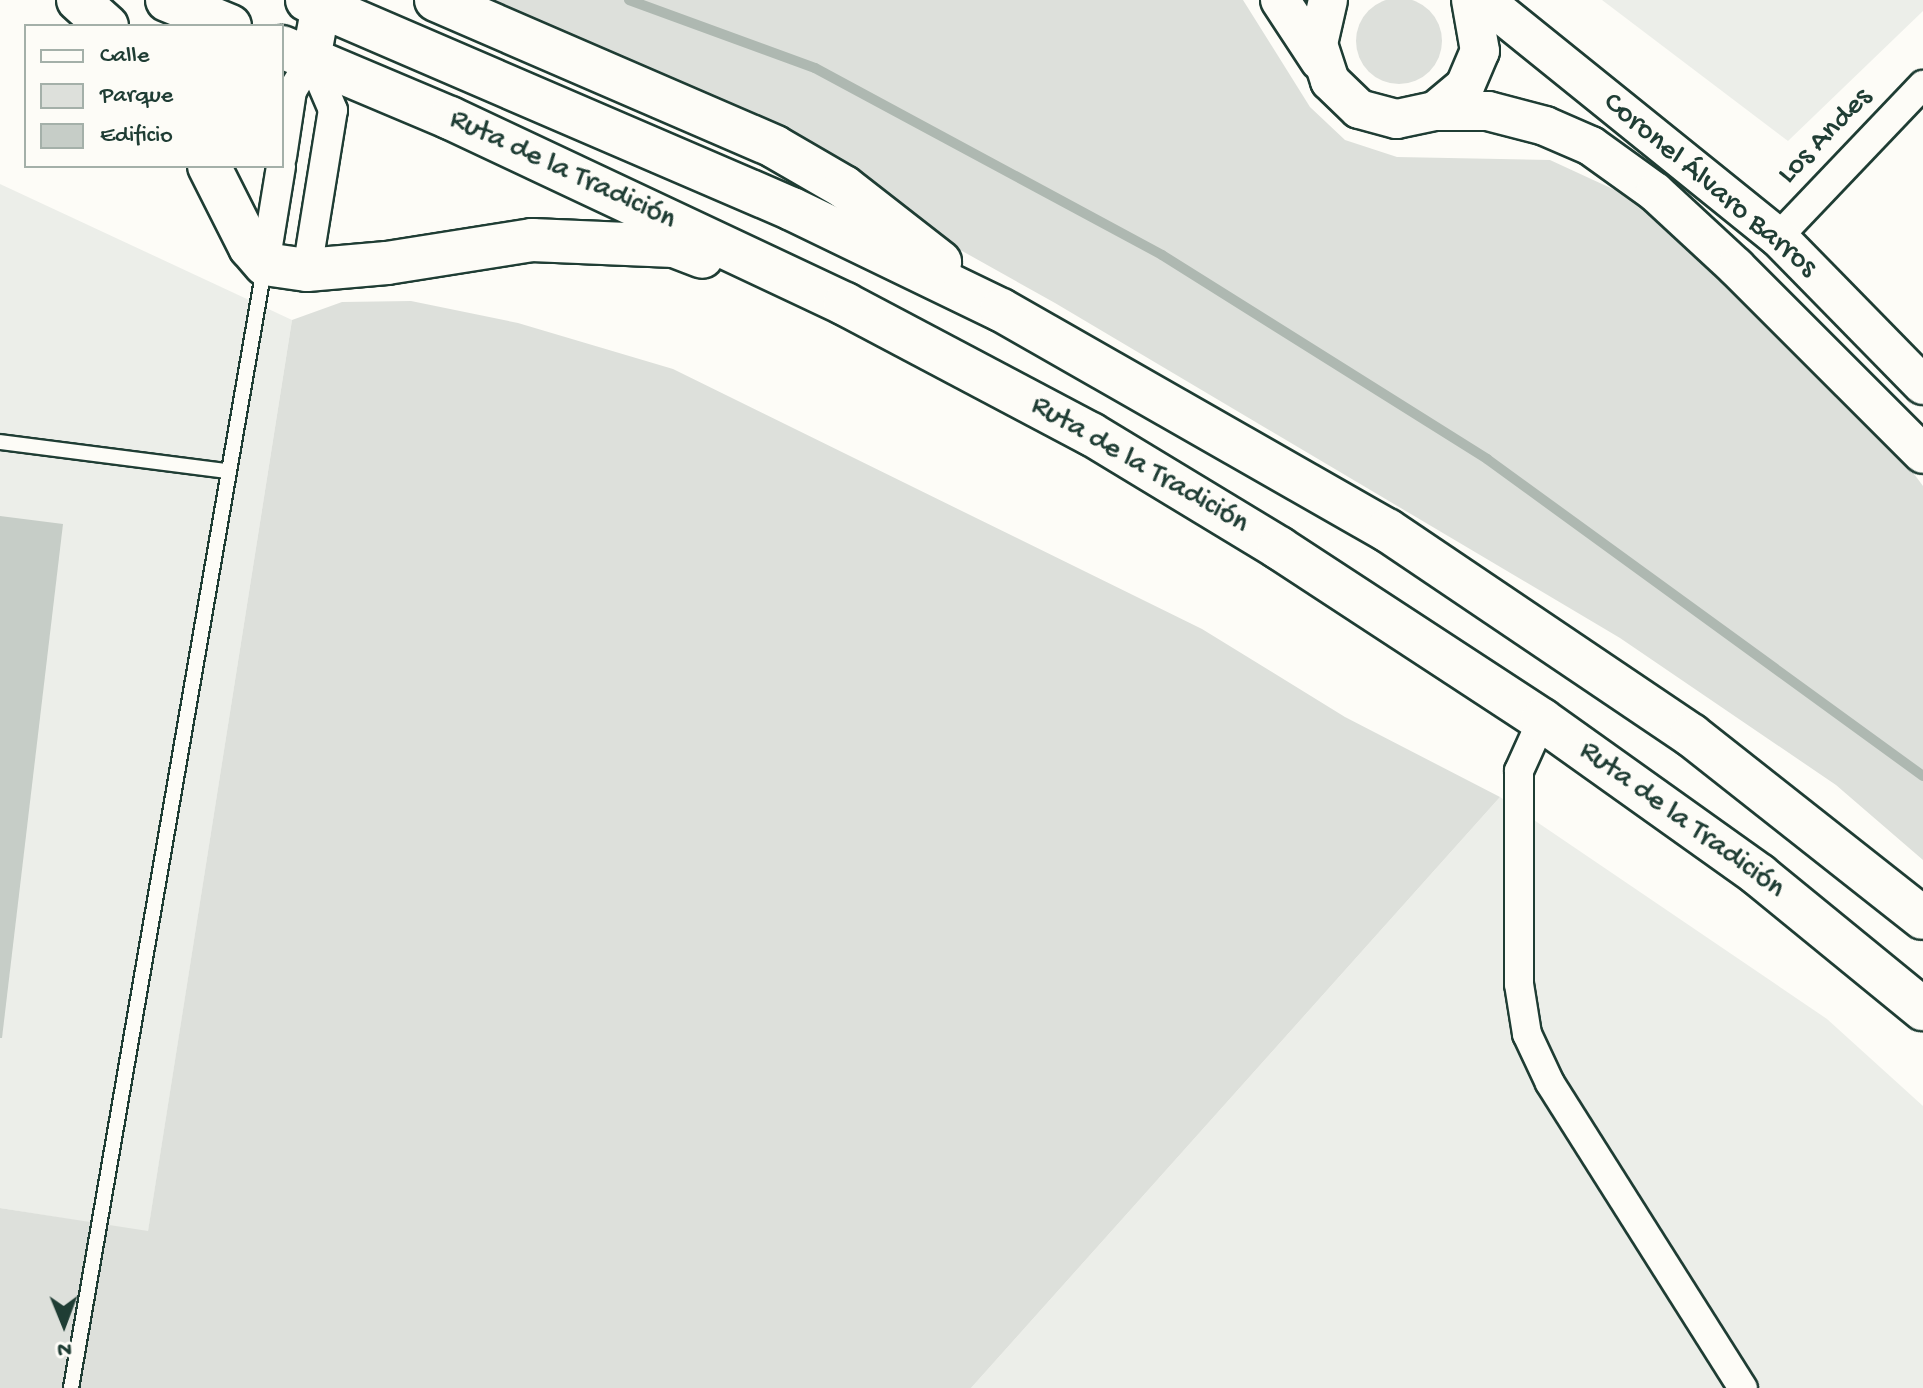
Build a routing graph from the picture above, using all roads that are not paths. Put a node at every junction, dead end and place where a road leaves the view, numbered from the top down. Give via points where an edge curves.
1 (78, 0) edge
2 (167, 0) edge
3 (436, 0) edge
4 (1280, 0) edge
5 (1328, 0) edge
6 (1471, 0) edge
7 (1484, 0) edge
8 (317, 2) edge
9 (105, 24) edge
10 (225, 24) edge
11 (296, 53) edge
12 (1322, 64) junction
13 (1923, 85) edge
14 (1435, 111) junction
15 (284, 144) edge
16 (210, 168) edge
17 (281, 168) edge
18 (1778, 237) junction
19 (265, 264) junction
20 (307, 270) junction
21 (845, 304) junction
22 (1001, 310) junction
23 (1923, 385) edge
24 (0, 442) edge
25 (1923, 454) edge
26 (226, 471) junction
27 (1542, 720) junction
28 (1923, 918) edge
29 (1923, 1009) edge
30 (71, 1388) edge
31 (1743, 1388) edge

1 - 9 main road
2 - 10 main road
3 - 22 main road via 775,147 844,187
4 - 12 main road
5 - 12 main road via 1319,24
6 - 14 main road via 1480,31 1474,70 1451,101
7 - 18 main road, Coronel Álvaro Barros
8 - 11 main road
8 - 22 main road, Ruta de la Tradición via 792,209
11 - 15 street
11 - 20 street via 333,110
11 - 21 main road, Ruta de la Tradición via 450,118
12 - 14 main road via 1343,97 1377,116 1397,119
13 - 18 street, Los Andes
14 - 25 main road via 1488,111 1545,126 1591,146 1655,192 1905,430
16 - 19 main road via 250,247
17 - 19 street
18 - 23 main road, Coronel Álvaro Barros
19 - 20 main road
19 - 26 lane
20 - 21 main road via 532,240 592,240 674,246
21 - 27 main road, Ruta de la Tradición via 1091,434 1279,548
22 - 28 main road, Ruta de la Tradición via 1387,530 1691,735
24 - 26 lane
26 - 30 lane
27 - 29 main road, Ruta de la Tradición via 1759,875
27 - 31 street via 1519,771 1519,984 1527,1034 1550,1083

